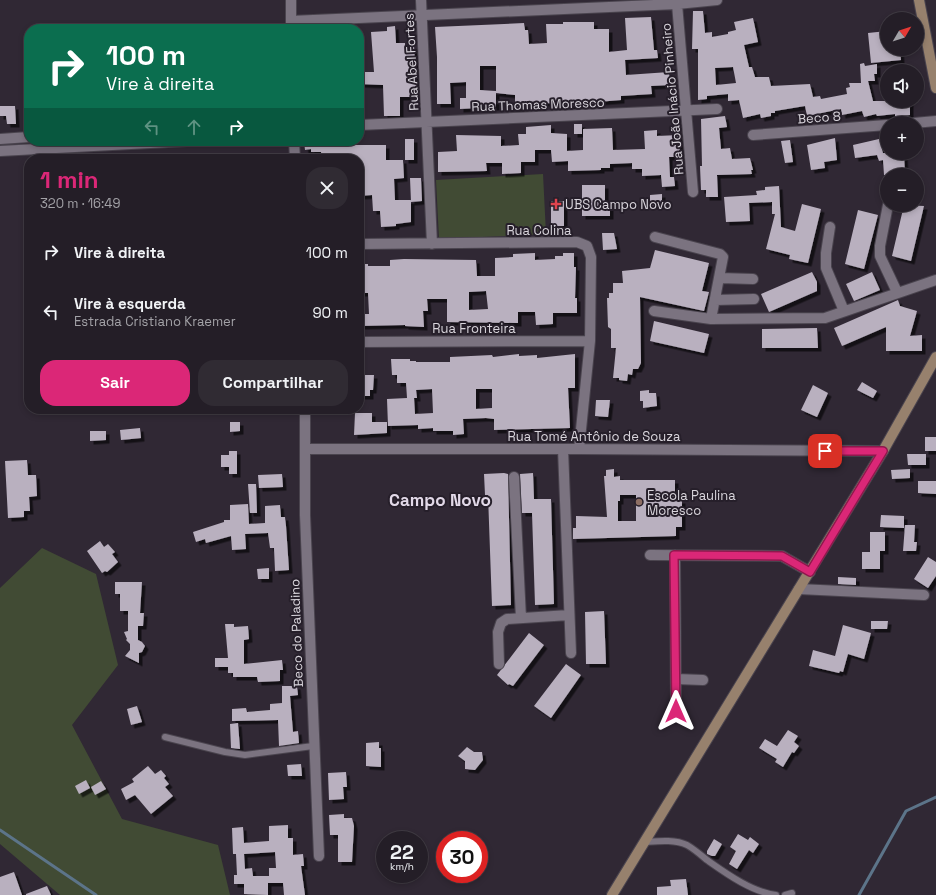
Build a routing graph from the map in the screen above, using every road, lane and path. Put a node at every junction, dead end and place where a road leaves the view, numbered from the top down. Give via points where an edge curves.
1 (291, 0) edge
2 (422, 0) edge
3 (716, 0) edge
4 (919, 0) edge
5 (677, 4) junction
6 (422, 15) junction
7 (291, 24) edge
8 (304, 24) edge
9 (936, 88) edge
10 (717, 109) dead end
11 (685, 111) junction
12 (427, 122) junction
13 (936, 122) edge
14 (924, 123) edge
15 (364, 125) edge
16 (880, 126) edge
17 (753, 135) dead end
18 (24, 138) edge
19 (0, 139) edge
20 (25, 146) edge
21 (76, 146) edge
22 (24, 149) junction
23 (0, 151) edge
24 (693, 192) dead end
25 (887, 212) edge
26 (830, 227) dead end
27 (655, 237) dead end
28 (364, 244) edge
29 (432, 244) junction
30 (720, 278) junction
31 (753, 279) dead end
32 (936, 280) edge
33 (897, 292) junction
34 (754, 299) dead end
35 (715, 300) junction
36 (654, 311) dead end
37 (844, 311) junction
38 (711, 319) junction
39 (590, 341) junction
40 (364, 342) edge
41 (936, 357) edge
42 (305, 414) edge
43 (305, 449) junction
44 (563, 449) junction
45 (579, 449) junction
46 (883, 451) junction
47 (514, 477) dead end
48 (650, 555) dead end
49 (674, 555) junction
50 (810, 572) junction
51 (799, 589) junction
52 (924, 595) dead end
53 (570, 615) junction
54 (522, 618) junction
55 (571, 653) dead end
56 (499, 664) dead end
57 (676, 679) junction
58 (703, 680) dead end
59 (676, 711) dead end
60 (165, 737) dead end
61 (313, 746) junction
62 (644, 842) junction
63 (319, 856) dead end
64 (792, 893) dead end
65 (612, 895) edge
66 (776, 895) edge
67 (785, 895) edge

1 - 7 street
2 - 6 street, Rua Abel Fortes
3 - 5 street
4 - 9 main road
5 - 6 street
5 - 11 street, Rua João Inácio Pinheiro
6 - 8 street
6 - 12 street, Rua Abel Fortes
10 - 11 street, Rua Thomas Moresco
11 - 12 street, Rua Thomas Moresco
11 - 24 street, Rua João Inácio Pinheiro
12 - 15 street, Rua Thomas Moresco
12 - 29 street, Rua Abel Fortes
13 - 14 street
16 - 17 street, Beco 8
18 - 19 street
20 - 22 street
21 - 22 street
22 - 23 street
25 - 33 street via 880,256
26 - 37 street via 826,268
27 - 30 street via 720,254 724,262
28 - 29 street, Rua Colina
29 - 39 street, Rua Colina via 577,242 586,246 591,257
30 - 31 street
30 - 35 street
32 - 33 street
33 - 37 street
34 - 35 street
35 - 38 street
36 - 38 street
37 - 38 street via 825,318
39 - 40 street, Rua Fronteira
39 - 45 street, Rua Colina
41 - 46 main road
42 - 43 street, Beco do Paladino
43 - 44 street, Rua Tomé Antônio de Souza
43 - 61 street, Beco do Paladino
44 - 45 street, Rua Tomé Antônio de Souza
44 - 53 street
45 - 46 street, Rua Tomé Antônio de Souza
46 - 50 main road
47 - 54 street
48 - 49 street
49 - 50 street via 782,556
49 - 57 street
50 - 51 main road
51 - 52 street
51 - 62 main road
53 - 54 street
53 - 55 street
54 - 56 street via 507,619 501,623 498,632
57 - 58 street
57 - 59 street
60 - 61 lane via 245,755
61 - 63 street, Beco do Paladino
62 - 65 main road
62 - 66 lane via 674,842 687,845 731,876 761,891
64 - 67 lane

